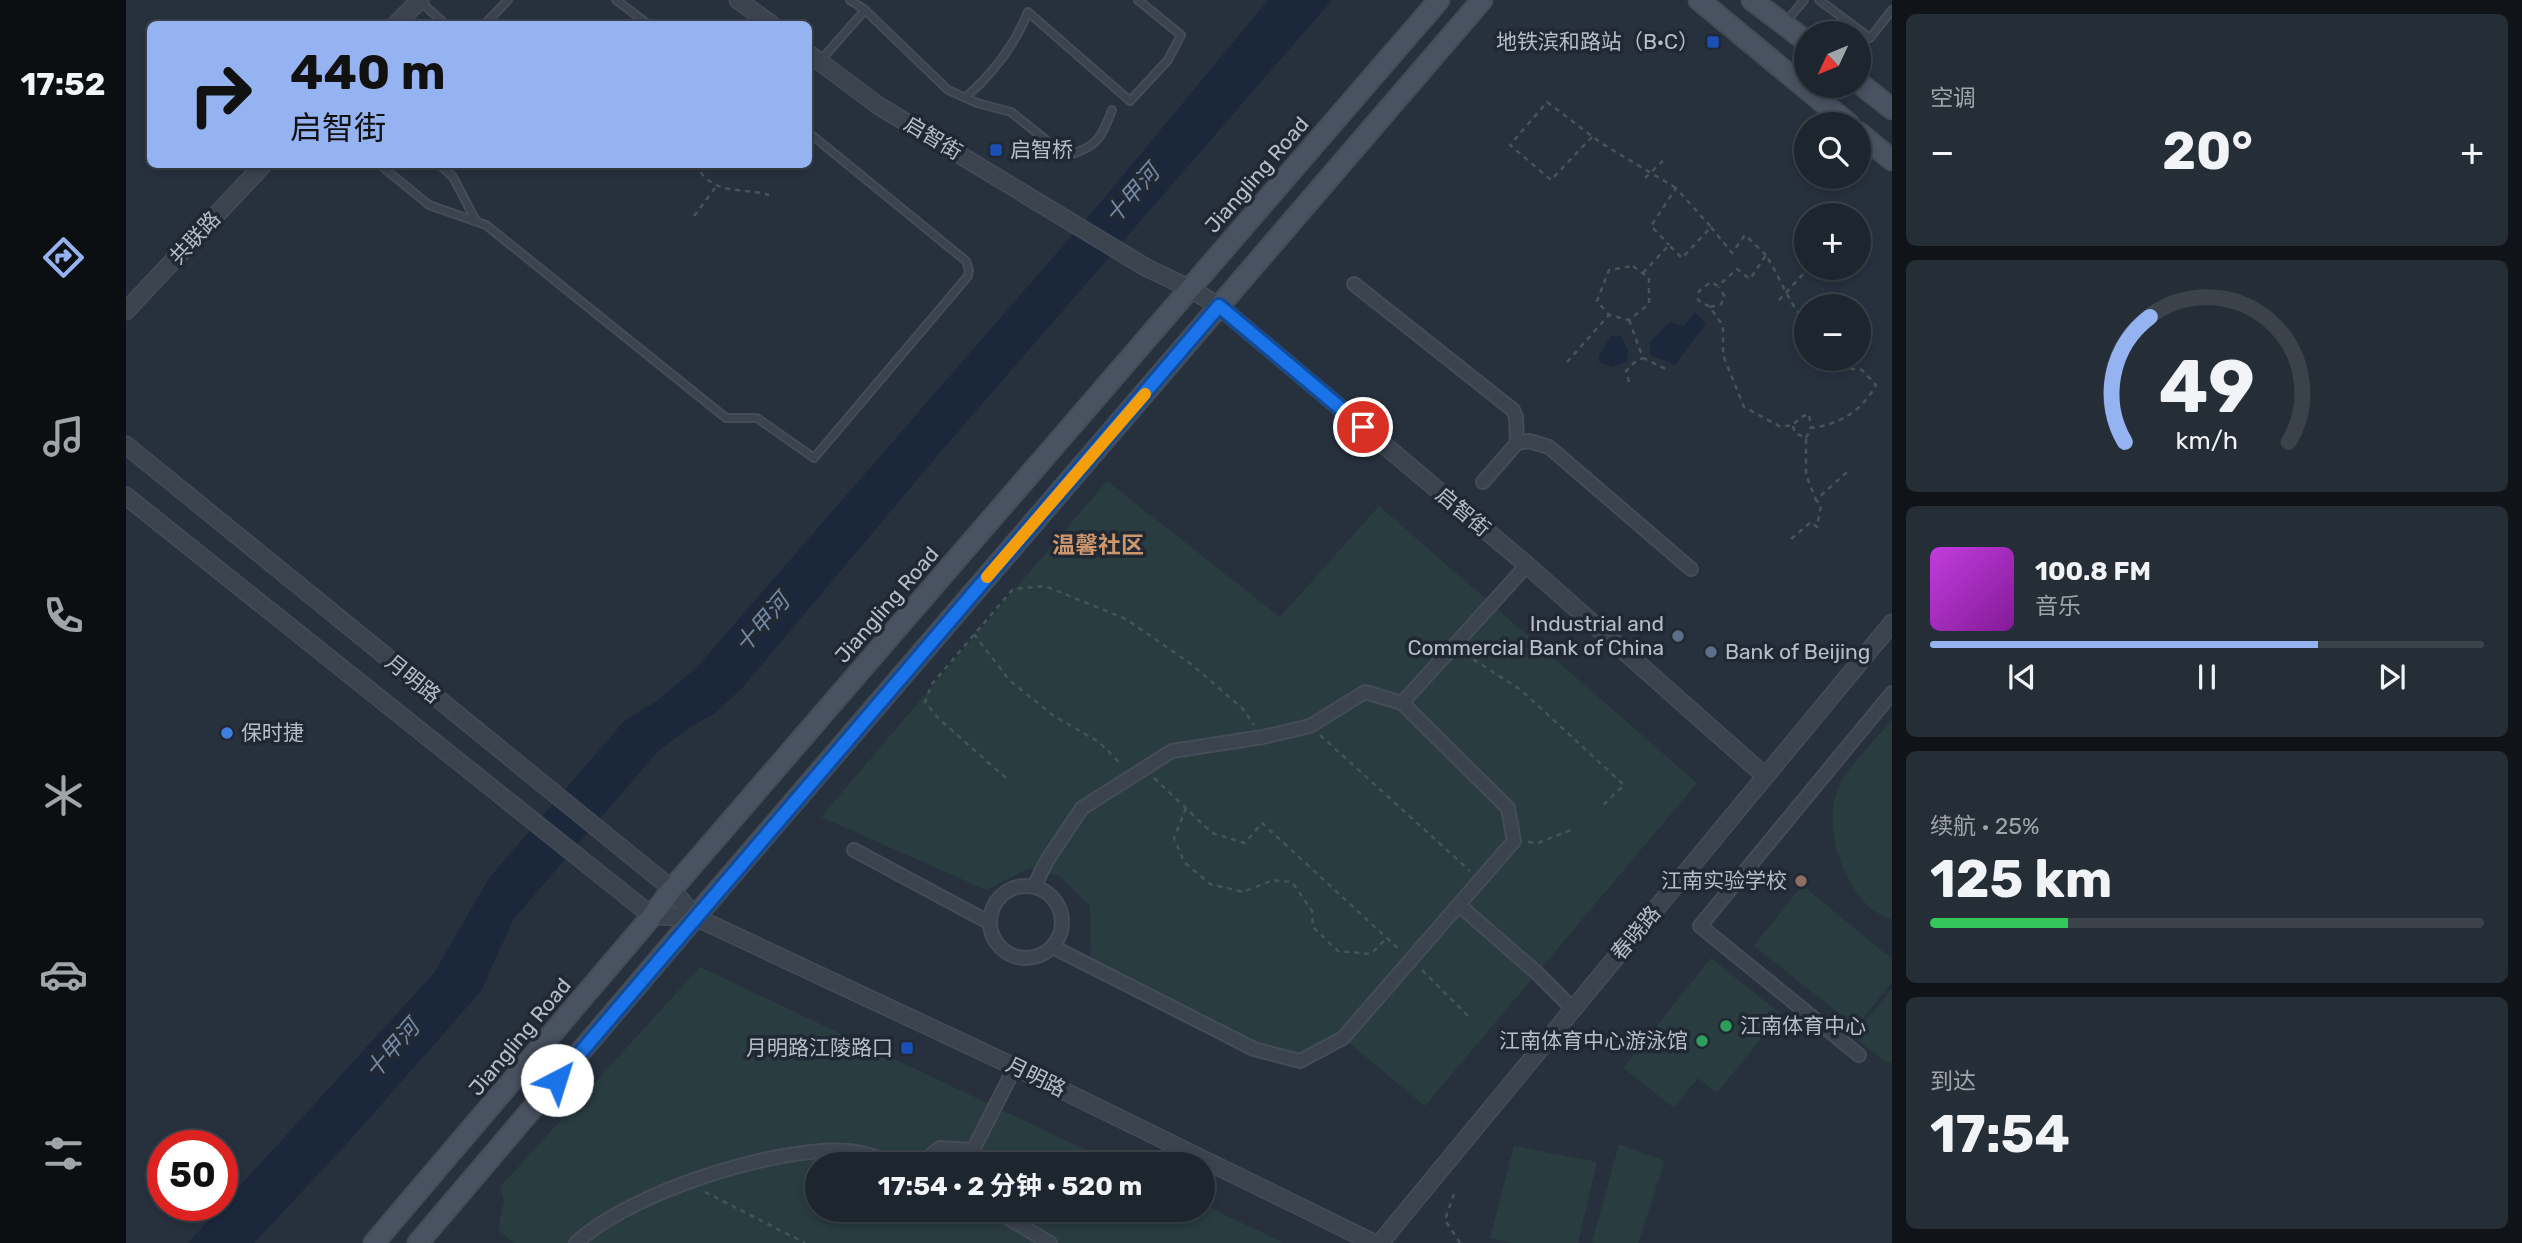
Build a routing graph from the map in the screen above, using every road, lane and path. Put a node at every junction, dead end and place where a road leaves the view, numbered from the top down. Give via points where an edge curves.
1 (420, 0) edge
2 (508, 0) edge
3 (617, 0) edge
4 (738, 0) edge
5 (850, 0) edge
6 (1138, 0) edge
7 (1439, 0) edge
8 (1482, 0) edge
9 (1699, 0) edge
10 (1752, 0) edge
11 (1804, 0) edge
12 (1819, 0) edge
13 (865, 10) junction
14 (1892, 10) edge
15 (400, 21) edge
16 (442, 21) edge
17 (488, 21) edge
18 (644, 21) edge
19 (767, 21) edge
20 (1784, 24) junction
21 (1794, 32) edge
22 (814, 57) edge
23 (1871, 92) edge
24 (966, 97) junction
25 (1892, 109) edge
26 (1112, 110) dead end
27 (1834, 112) edge
28 (812, 135) edge
29 (1592, 136) junction
30 (1871, 143) edge
31 (1666, 159) dead end
32 (1892, 160) edge
33 (260, 168) edge
34 (384, 168) edge
35 (443, 168) edge
36 (700, 168) edge
37 (1645, 178) dead end
38 (716, 187) junction
39 (1676, 188) junction
40 (769, 195) dead end
41 (694, 216) dead end
42 (476, 222) junction
43 (1711, 227) junction
44 (1669, 245) junction
45 (1766, 255) junction
46 (1643, 273) junction
47 (1798, 280) edge
48 (1354, 284) dead end
49 (1718, 286) junction
50 (1189, 288) junction
51 (1779, 300) dead end
52 (1219, 306) junction
53 (1710, 307) junction
54 (1794, 307) edge
55 (126, 311) edge
56 (1609, 315) junction
57 (1629, 320) junction
58 (1643, 358) junction
59 (1567, 362) dead end
60 (1666, 369) dead end
61 (1863, 371) edge
62 (1629, 382) dead end
63 (1793, 425) junction
64 (1811, 428) junction
65 (1806, 438) junction
66 (1517, 443) junction
67 (126, 445) edge
68 (1847, 472) dead end
69 (1483, 482) dead end
70 (126, 496) edge
71 (1816, 500) junction
72 (1791, 539) dead end
73 (1527, 565) junction
74 (1690, 569) dead end
75 (1892, 623) edge
76 (974, 634) junction
77 (1454, 646) junction
78 (1892, 693) edge
79 (1402, 703) junction
80 (1310, 726) junction
81 (1263, 737) junction
82 (1144, 769) junction
83 (1132, 776) junction
84 (1765, 776) junction
85 (1006, 778) dead end
86 (1603, 805) dead end
87 (1186, 808) junction
88 (1571, 830) dead end
89 (1514, 841) junction
90 (854, 850) dead end
91 (1481, 880) junction
92 (1034, 886) junction
93 (672, 889) junction
94 (1459, 905) junction
95 (652, 916) junction
96 (695, 917) junction
97 (989, 923) junction
98 (1386, 939) junction
99 (1054, 947) junction
100 (1412, 959) junction
101 (1573, 1009) junction
102 (1471, 1019) dead end
103 (1859, 1055) dead end
104 (1015, 1067) junction
105 (973, 1150) joint
106 (833, 1152) edge
107 (853, 1152) edge
108 (935, 1152) edge
109 (805, 1154) edge
110 (685, 1182) junction
111 (1454, 1194) dead end
112 (1016, 1222) edge
113 (374, 1243) edge
114 (418, 1243) edge
115 (576, 1243) edge
116 (805, 1243) edge
117 (1050, 1243) edge
118 (1374, 1243) edge
119 (1380, 1243) edge
120 (1460, 1243) edge

1 - 15 street
1 - 16 lane
2 - 17 lane
3 - 18 lane
4 - 19 street
5 - 13 lane
6 - 24 lane via 1181,35 1168,60 1129,101 1028,12 1009,47
7 - 50 main road, Jiangling Road
8 - 52 main road
9 - 27 main road
10 - 20 main road
11 - 20 lane
12 - 14 lane via 1870,38
13 - 22 lane
13 - 24 lane via 948,90
20 - 21 main road
22 - 50 street, 启智街 via 879,106 1147,268
23 - 25 main road
24 - 26 lane via 1011,112 1066,156 1097,142
28 - 42 lane via 966,261 970,270 814,458 757,418 726,418 486,225
29 - 29 path via 1547,102 1510,145 1551,180
29 - 39 path
30 - 32 main road
31 - 37 path
33 - 55 street, 共联路
34 - 42 lane via 429,205
35 - 42 lane via 453,177
36 - 38 path
38 - 40 path
38 - 41 path
39 - 43 path
39 - 44 path via 1651,226
43 - 44 path via 1682,258
43 - 45 path via 1732,253 1745,235
44 - 46 path
45 - 49 path via 1750,279 1737,270
45 - 54 path
46 - 56 path via 1633,266 1609,270 1597,301
46 - 57 path via 1649,278 1649,304
47 - 51 path
48 - 66 street via 1513,410
49 - 53 path via 1725,297 1721,304
49 - 53 path via 1711,282 1699,291 1698,300
50 - 52 street, 启智街
50 - 93 main road, Jiangling Road
52 - 73 street, 启智街
52 - 96 main road
53 - 63 path via 1723,326 1723,355 1744,407 1781,427
56 - 57 path
56 - 59 path
57 - 58 path
58 - 60 path
58 - 62 path via 1626,371
61 - 64 path via 1875,386 1869,399 1856,411
63 - 64 path via 1809,414
63 - 65 path via 1795,433
64 - 65 path
65 - 71 path via 1806,475
66 - 69 street
66 - 74 street via 1549,447
67 - 93 street, 月明路
68 - 71 path
70 - 95 street, 月明路
71 - 72 path via 1821,505 1817,527 1811,522
73 - 77 street
73 - 84 street, 启智街
75 - 84 street, 春晓路
76 - 81 path via 1013,589 1045,586 1126,620 1191,664 1242,708
76 - 83 path via 1009,680 1054,716 1098,742
76 - 85 path via 932,684 925,702
77 - 79 street
77 - 86 path via 1521,690 1623,785
78 - 103 street via 1700,926
79 - 80 street via 1365,692
79 - 89 street via 1508,808
80 - 81 street
80 - 91 path
81 - 82 street via 1172,751
82 - 83 street
82 - 87 path
83 - 92 street via 1082,808
84 - 101 street, 春晓路
87 - 98 path via 1212,833 1245,842 1262,823
87 - 98 path via 1174,838 1184,862 1210,884 1243,892 1273,880 1292,882 1312,911 1313,927 1338,951 1371,954
88 - 89 path via 1538,843
89 - 91 street
90 - 97 street
91 - 94 street
92 - 97 street via 1003,894
92 - 99 street via 1059,906 1063,928
93 - 95 main road, Jiangling Road
93 - 96 street, 月明路
94 - 100 street
94 - 101 street
95 - 96 street, 月明路
95 - 113 main road, Jiangling Road
96 - 104 street, 月明路
96 - 114 main road
97 - 99 street via 998,946 1008,954 1032,958
98 - 100 path
99 - 100 street via 1254,1049 1300,1061 1343,1038
100 - 102 path
101 - 119 street, 春晓路
104 - 105 street
104 - 118 street, 月明路
105 - 108 street via 940,1148
106 - 107 street
109 - 110 street
110 - 115 street via 593,1227
110 - 116 path
111 - 120 path via 1445,1220
112 - 117 street

